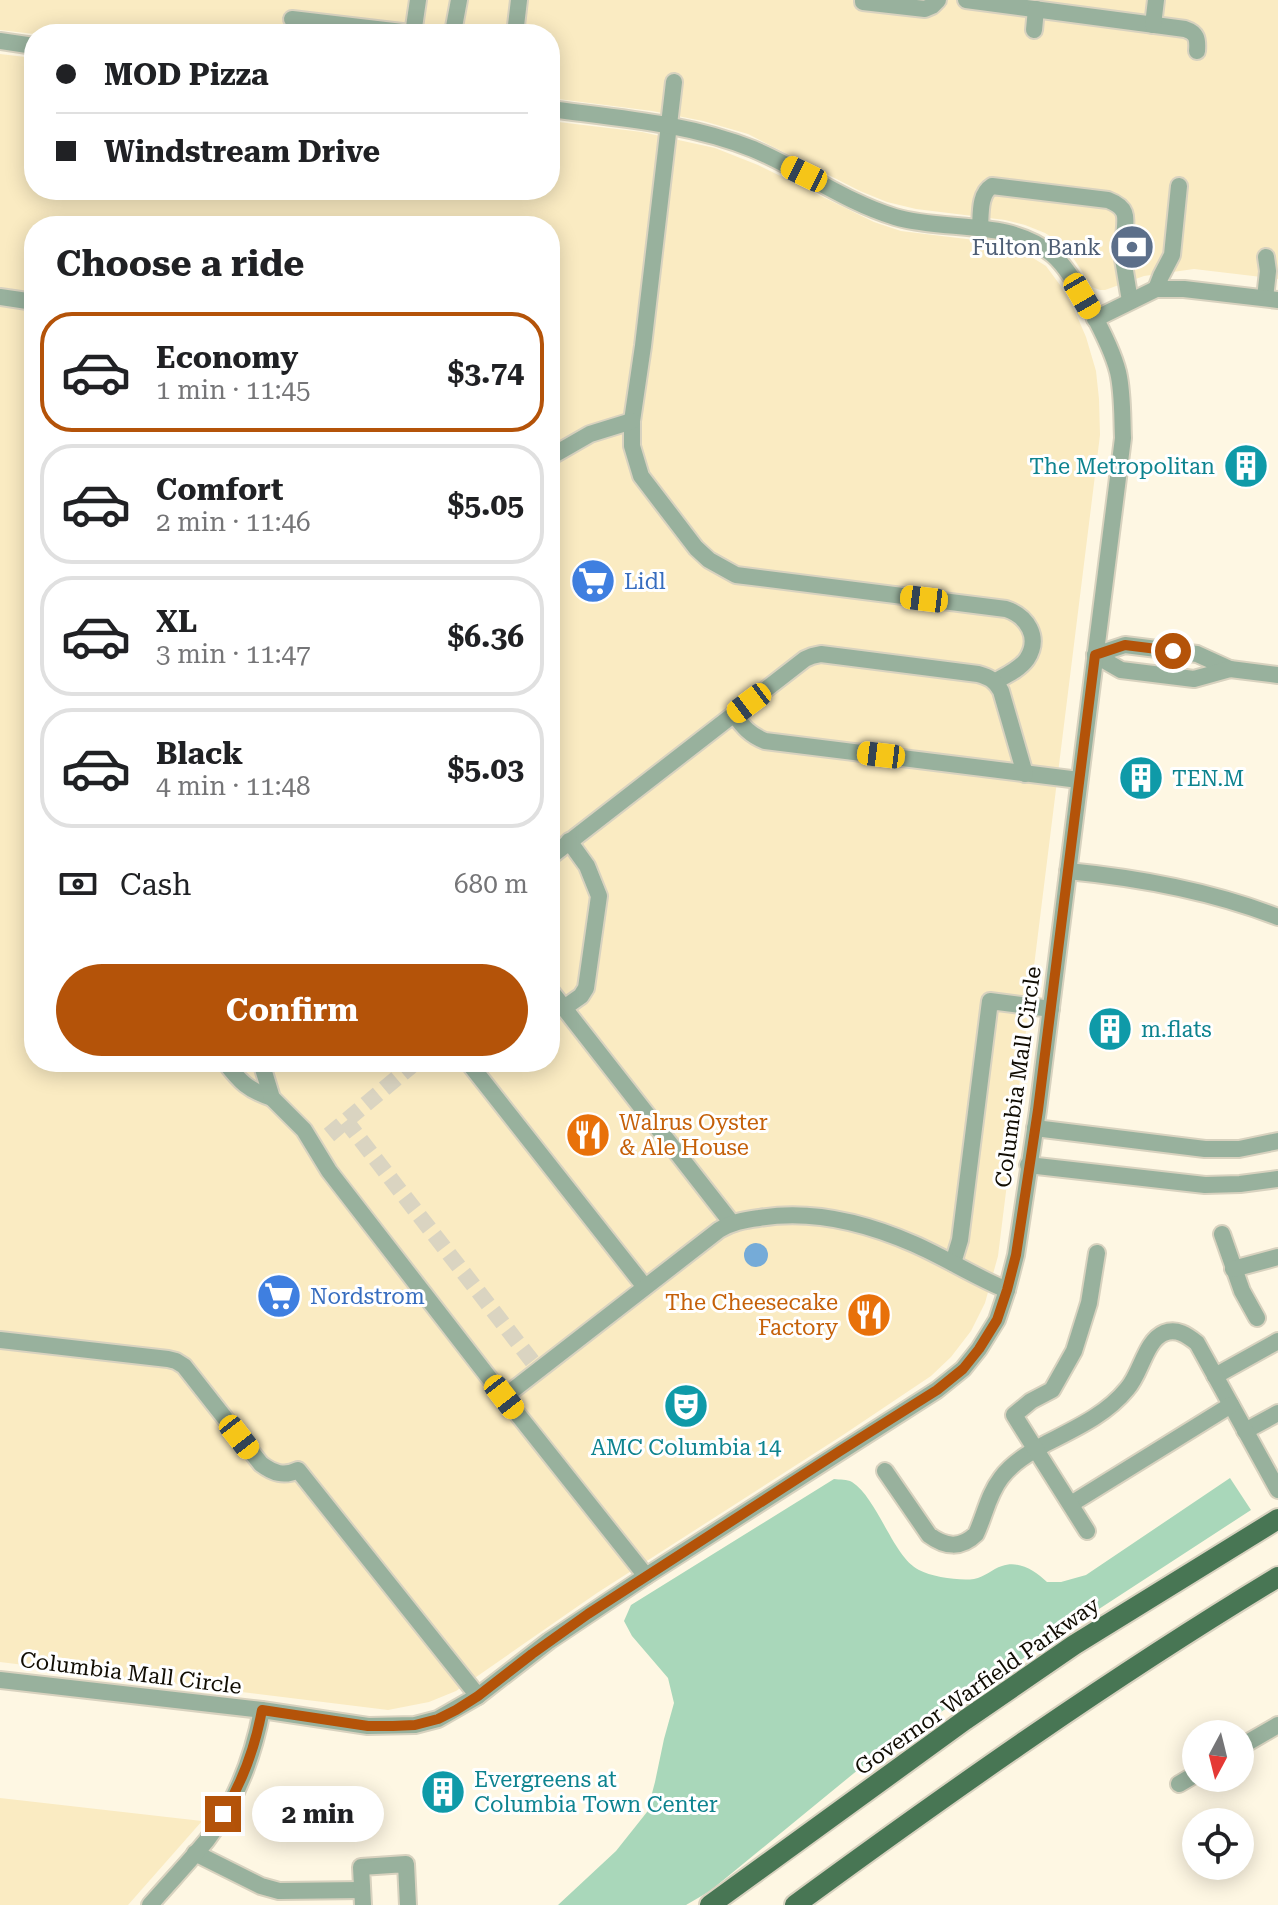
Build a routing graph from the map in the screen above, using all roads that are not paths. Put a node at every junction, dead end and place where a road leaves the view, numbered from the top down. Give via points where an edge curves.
1 (418, 0) edge
2 (459, 0) edge
3 (519, 0) edge
4 (863, 0) edge
5 (938, 0) edge
6 (966, 0) edge
7 (1156, 0) edge
8 (1036, 9) junction
9 (292, 19) dead end
10 (333, 24) edge
11 (416, 24) edge
12 (455, 24) edge
13 (516, 24) edge
14 (1153, 25) junction
15 (1034, 30) dead end
16 (0, 41) edge
17 (24, 45) edge
18 (1197, 51) dead end
19 (674, 82) dead end
20 (560, 110) edge
21 (669, 125) junction
22 (1179, 186) dead end
23 (980, 228) junction
24 (1266, 257) dead end
25 (1156, 289) junction
26 (0, 297) edge
27 (1272, 299) edge
28 (24, 301) edge
29 (1130, 301) junction
30 (1095, 319) junction
31 (632, 421) junction
32 (560, 451) edge
33 (1095, 655) junction
34 (1230, 669) junction
35 (1278, 675) edge
36 (996, 681) junction
37 (734, 714) junction
38 (1025, 774) junction
39 (1079, 780) junction
40 (569, 841) junction
41 (560, 849) edge
42 (1068, 871) junction
43 (1278, 917) edge
44 (560, 1003) edge
45 (564, 1008) junction
46 (1051, 1009) junction
47 (232, 1072) edge
48 (264, 1072) edge
49 (476, 1072) edge
50 (272, 1098) junction
51 (1035, 1128) junction
52 (329, 1135) tunnel mouth
53 (1278, 1141) edge
54 (314, 1147) junction
55 (1028, 1165) junction
56 (1278, 1179) edge
57 (731, 1222) junction
58 (1222, 1234) dead end
59 (1097, 1253) dead end
60 (1278, 1257) edge
61 (953, 1263) junction
62 (1233, 1269) junction
63 (645, 1287) junction
64 (1007, 1290) junction
65 (1257, 1318) dead end
66 (0, 1340) edge
67 (1278, 1341) edge
68 (1215, 1376) junction
69 (504, 1397) junction
70 (1231, 1405) junction
71 (1278, 1413) edge
72 (1245, 1431) junction
73 (1036, 1450) junction
74 (885, 1471) dead end
75 (1278, 1490) edge
76 (1071, 1504) junction
77 (1278, 1519) edge
78 (1087, 1531) dead end
79 (646, 1576) junction
80 (1278, 1577) edge
81 (0, 1680) edge
82 (478, 1696) junction
83 (262, 1710) junction
84 (1278, 1725) edge
85 (1254, 1739) edge
86 (1182, 1782) edge
87 (1179, 1784) dead end
88 (195, 1853) junction
89 (363, 1898) edge
90 (150, 1905) edge
91 (408, 1905) edge
92 (710, 1905) edge
93 (795, 1905) edge

1 - 11 street
2 - 12 street
3 - 13 street
4 - 5 street via 925,9
6 - 8 street
7 - 14 street
8 - 14 street
8 - 15 street
9 - 10 street
14 - 18 street via 1194,32
16 - 17 street
19 - 21 street
20 - 21 street, Columbia Mall Circle
21 - 23 street, Columbia Mall Circle via 754,149 898,218
21 - 31 street
22 - 25 street via 1172,255
23 - 29 street via 984,194 992,186 1119,205 1124,212
23 - 30 street, Columbia Mall Circle via 1034,243 1054,256
24 - 27 street
25 - 27 street
25 - 29 street
26 - 28 street
29 - 30 street
30 - 33 street, Columbia Mall Circle via 1118,372 1123,438
31 - 32 street via 590,434
31 - 36 street via 632,446 641,476 709,560 736,575 1015,612 1033,636 1031,647 1016,670
33 - 34 street via 1125,645 1197,654
33 - 34 street via 1121,670 1194,679
33 - 39 street, Columbia Mall Circle
34 - 35 street
36 - 37 street via 978,674 821,654 805,659
36 - 38 street
37 - 38 street via 745,729 765,741
37 - 40 street
38 - 39 street
39 - 42 street, Columbia Mall Circle
40 - 41 street
40 - 45 street via 599,896 586,988
42 - 43 street via 1180,887
42 - 46 street, Columbia Mall Circle
44 - 45 street
45 - 57 street
46 - 51 street, Columbia Mall Circle
46 - 61 street via 990,1001
47 - 50 street via 254,1092
48 - 50 street
49 - 63 street
50 - 54 street
51 - 53 street via 1205,1149
51 - 55 street, Columbia Mall Circle
52 - 54 street
54 - 69 street
55 - 56 street via 1205,1185
55 - 64 street, Columbia Mall Circle
57 - 61 street via 779,1214 845,1221
57 - 63 street
58 - 62 street
59 - 73 street via 1074,1351 1052,1390 1014,1415
60 - 62 street
61 - 64 street
62 - 65 street
63 - 69 street
64 - 79 street, Columbia Mall Circle via 979,1349 937,1390
66 - 82 street via 168,1359 184,1366 261,1464 279,1474 298,1470
67 - 68 street
68 - 70 street
68 - 73 street via 1188,1335 1162,1334 1113,1404
69 - 79 street
70 - 72 street
70 - 76 street
71 - 72 street
72 - 75 street
73 - 74 street via 1003,1475 976,1534 958,1545 937,1542 929,1535
73 - 76 street
76 - 78 street
77 - 92 main road, Governor Warfield Parkway via 1074,1645
79 - 82 street, Columbia Mall Circle
80 - 93 main road via 1097,1691
81 - 83 street, Columbia Mall Circle
82 - 83 street, Columbia Mall Circle via 438,1719 415,1725 368,1726
83 - 88 street via 251,1758 234,1796
84 - 85 street
86 - 87 street
88 - 89 street via 279,1891
88 - 90 street
89 - 91 street via 361,1867 406,1864

